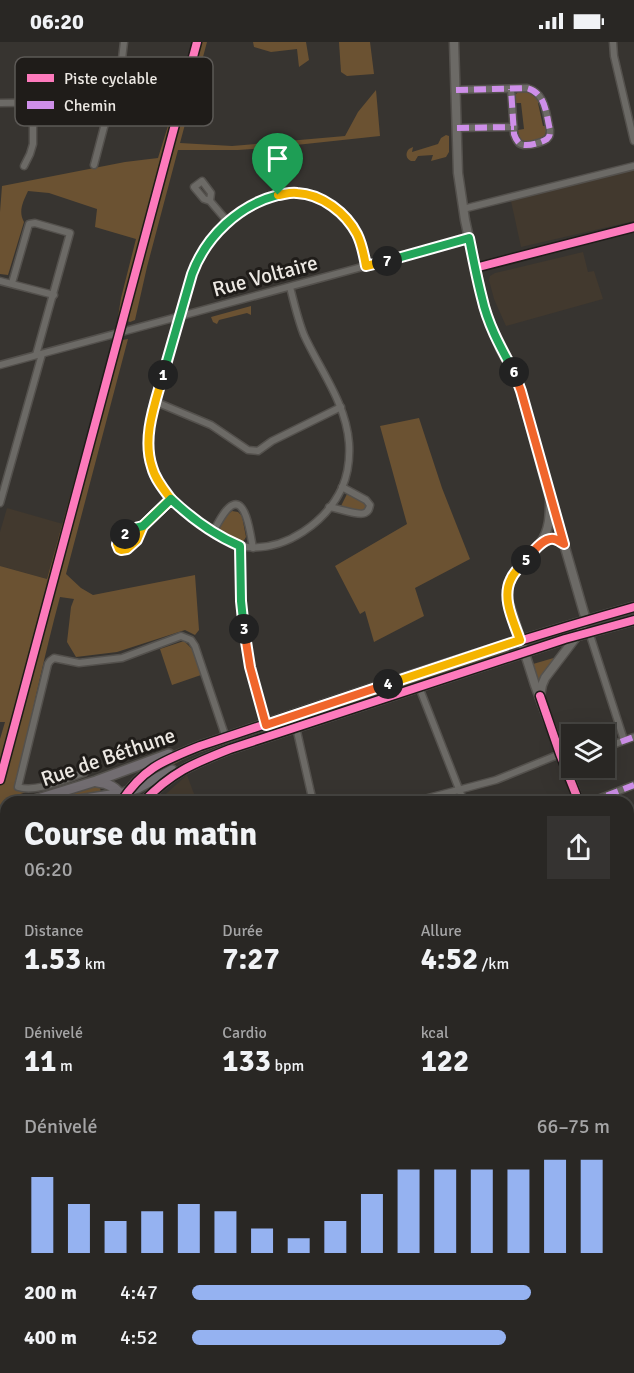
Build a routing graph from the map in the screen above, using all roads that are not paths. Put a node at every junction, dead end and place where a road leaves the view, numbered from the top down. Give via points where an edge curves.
1 (124, 42) edge
2 (454, 42) edge
3 (613, 42) edge
4 (122, 57) edge
5 (511, 89) junction
6 (456, 90) junction
7 (0, 103) edge
8 (15, 103) edge
9 (33, 126) edge
10 (105, 126) edge
11 (514, 127) junction
12 (457, 128) junction
13 (634, 141) edge
14 (94, 165) dead end
15 (24, 166) dead end
16 (634, 166) edge
17 (210, 201) dead end
18 (463, 209) junction
19 (228, 222) junction
20 (634, 227) edge
21 (469, 238) junction
22 (366, 266) junction
23 (475, 268) junction
24 (0, 280) edge
25 (12, 283) junction
26 (290, 287) junction
27 (54, 295) junction
28 (180, 316) junction
29 (39, 355) junction
30 (0, 365) edge
31 (156, 402) junction
32 (341, 407) junction
33 (3, 483) edge
34 (342, 487) junction
35 (550, 498) junction
36 (171, 499) junction
37 (0, 503) edge
38 (329, 507) junction
39 (143, 526) junction
40 (213, 531) junction
41 (564, 544) junction
42 (540, 545) junction
43 (240, 546) junction
44 (254, 548) junction
45 (634, 607) edge
46 (586, 620) junction
47 (634, 620) edge
48 (562, 627) junction
49 (589, 632) junction
50 (577, 636) junction
51 (565, 639) junction
52 (520, 640) junction
53 (566, 650) junction
54 (524, 653) junction
55 (419, 687) junction
56 (540, 696) junction
57 (266, 725) junction
58 (296, 727) junction
59 (634, 737) edge
60 (226, 738) junction
61 (624, 740) junction
62 (615, 744) edge
63 (200, 746) junction
64 (230, 749) junction
65 (560, 754) joint
66 (84, 773) dead end
67 (572, 778) edge
68 (96, 782) junction
69 (634, 785) edge
70 (459, 790) junction
71 (48, 796) edge
72 (121, 796) edge
73 (125, 796) edge
74 (126, 796) edge
75 (150, 796) edge
76 (312, 796) edge
77 (436, 796) edge
78 (462, 796) edge
79 (577, 796) edge
80 (606, 796) edge

1 - 4 street
2 - 6 main road
3 - 13 street
5 - 6 street
5 - 11 street
5 - 11 street via 532,89 541,96 550,135 545,140 522,145
6 - 12 main road
7 - 8 street
9 - 15 street via 33,144
10 - 14 street
11 - 12 street
12 - 18 main road
16 - 18 street
17 - 19 street
18 - 21 main road
19 - 22 street via 271,197 294,192 309,195 330,205 347,220 360,242
19 - 28 street via 198,260
20 - 23 street
21 - 22 street, Rue Voltaire
21 - 23 main road
22 - 26 street, Rue Voltaire
23 - 35 main road via 490,324 516,375
24 - 25 street
25 - 27 street
25 - 27 street via 30,223 70,233
26 - 28 street, Rue Voltaire
26 - 32 street via 304,334
27 - 29 street
28 - 29 street, Rue Voltaire
28 - 31 street
29 - 30 street, Rue Voltaire
29 - 33 street
31 - 32 street via 218,429 251,451 258,451
31 - 36 street via 148,436 150,458 155,476
32 - 34 street via 349,448
33 - 37 street
34 - 38 street
34 - 38 street via 368,502 370,508 362,514
35 - 41 main road
35 - 42 main road via 549,525
36 - 39 street
36 - 40 street
38 - 44 street via 296,537
39 - 39 street via 128,531 117,544 119,549 127,549 137,540
40 - 43 street
40 - 44 street via 230,507 238,504 244,510
41 - 42 main road via 554,538
41 - 46 main road
42 - 52 main road via 515,573 508,588 509,606
43 - 44 street
43 - 57 street via 243,621 250,667
45 - 46 main road
46 - 48 main road
46 - 50 main road
47 - 49 main road
48 - 51 main road
48 - 52 main road
49 - 50 main road
49 - 61 street
50 - 51 main road
50 - 53 main road
51 - 53 main road
51 - 54 main road
52 - 54 main road
52 - 57 main road
53 - 56 main road via 545,678
54 - 55 main road
54 - 56 main road
55 - 58 main road
55 - 70 street
56 - 65 main road
57 - 60 main road
58 - 64 main road
58 - 76 street
59 - 61 street
60 - 63 main road
60 - 66 street via 195,646 187,637 177,636 116,659 79,663 54,658 48,664 18,787 35,789
61 - 62 street
63 - 68 main road, Rue de Béthune
63 - 73 main road via 149,770
64 - 74 main road, Rue de Béthune via 189,760
64 - 75 main road via 178,772
65 - 70 street via 496,780
67 - 79 main road
68 - 71 main road, Rue de Béthune
68 - 72 main road via 110,785
69 - 80 street
70 - 77 street
70 - 78 street

